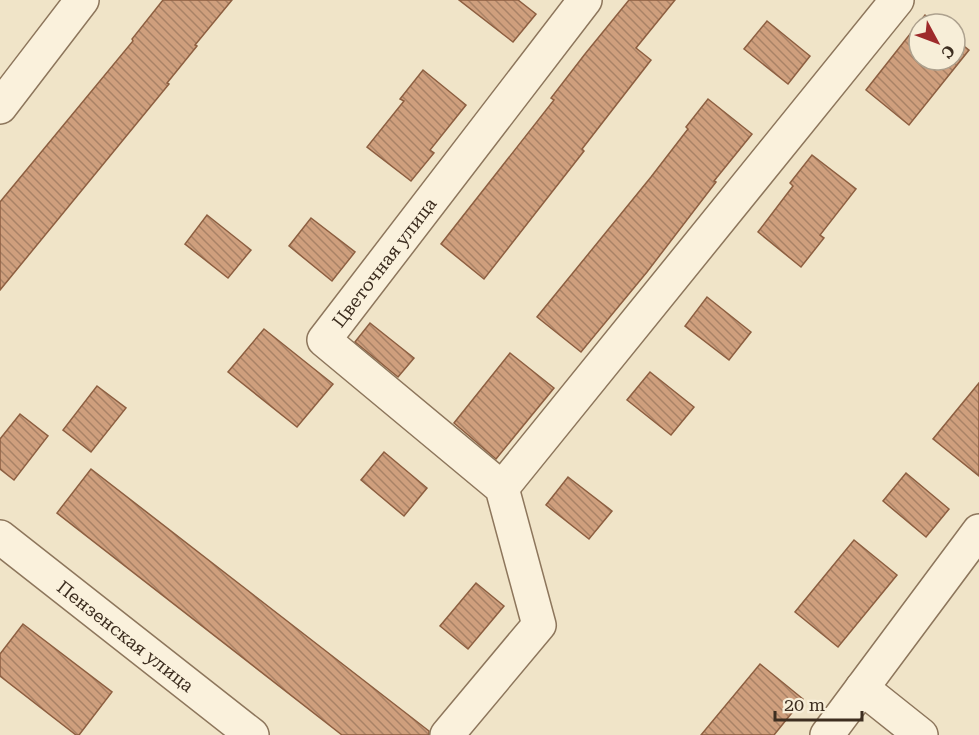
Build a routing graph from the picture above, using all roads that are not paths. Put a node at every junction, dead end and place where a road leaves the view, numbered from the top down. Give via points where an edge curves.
1 (82, 0) edge
2 (585, 0) edge
3 (897, 0) edge
4 (0, 107) edge
5 (502, 488) junction
6 (979, 531) edge
7 (0, 537) edge
8 (862, 688) junction
9 (252, 735) edge
10 (447, 735) edge
11 (826, 735) edge
12 (921, 735) edge

1 - 4 street
2 - 5 street, Цветочная улица via 324,340
3 - 5 street
5 - 10 street via 539,625
6 - 8 street
7 - 9 street, Пензенская улица
8 - 11 street
8 - 12 street

